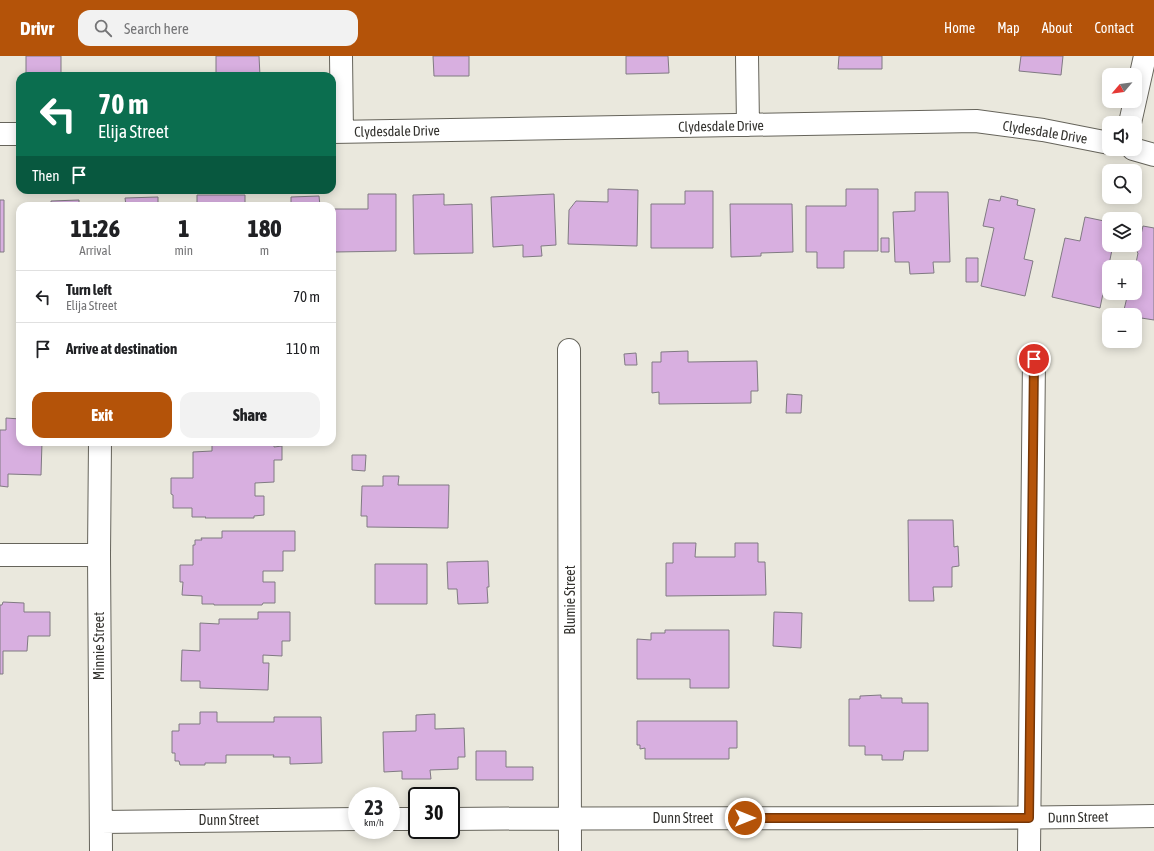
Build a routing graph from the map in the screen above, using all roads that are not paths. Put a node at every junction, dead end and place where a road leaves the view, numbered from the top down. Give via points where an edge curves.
1 (341, 56) edge
2 (747, 56) edge
3 (1145, 56) edge
4 (1132, 116) edge
5 (748, 125) junction
6 (337, 132) edge
7 (0, 134) edge
8 (16, 134) edge
9 (1102, 142) edge
10 (1142, 151) edge
11 (1154, 155) edge
12 (569, 350) dead end
13 (1034, 359) dead end
14 (100, 446) edge
15 (0, 555) edge
16 (98, 555) junction
17 (1154, 816) edge
18 (571, 818) junction
19 (1029, 818) junction
20 (348, 819) edge
21 (460, 819) edge
22 (101, 822) junction
23 (100, 851) edge
24 (570, 851) edge
25 (1029, 851) edge

1 - 6 street
2 - 5 street
3 - 4 street
5 - 6 street, Clydesdale Drive
5 - 9 street, Clydesdale Drive via 976,121
7 - 8 street
10 - 11 street
12 - 18 street, Blumie Street
13 - 19 street
14 - 16 street, Minnie Street
15 - 16 street
16 - 22 street, Minnie Street
17 - 19 street, Dunn Street
18 - 19 street, Dunn Street
18 - 21 street, Dunn Street
18 - 24 street, Blumie Street
19 - 25 street
20 - 22 street, Dunn Street
22 - 23 street, Minnie Street

